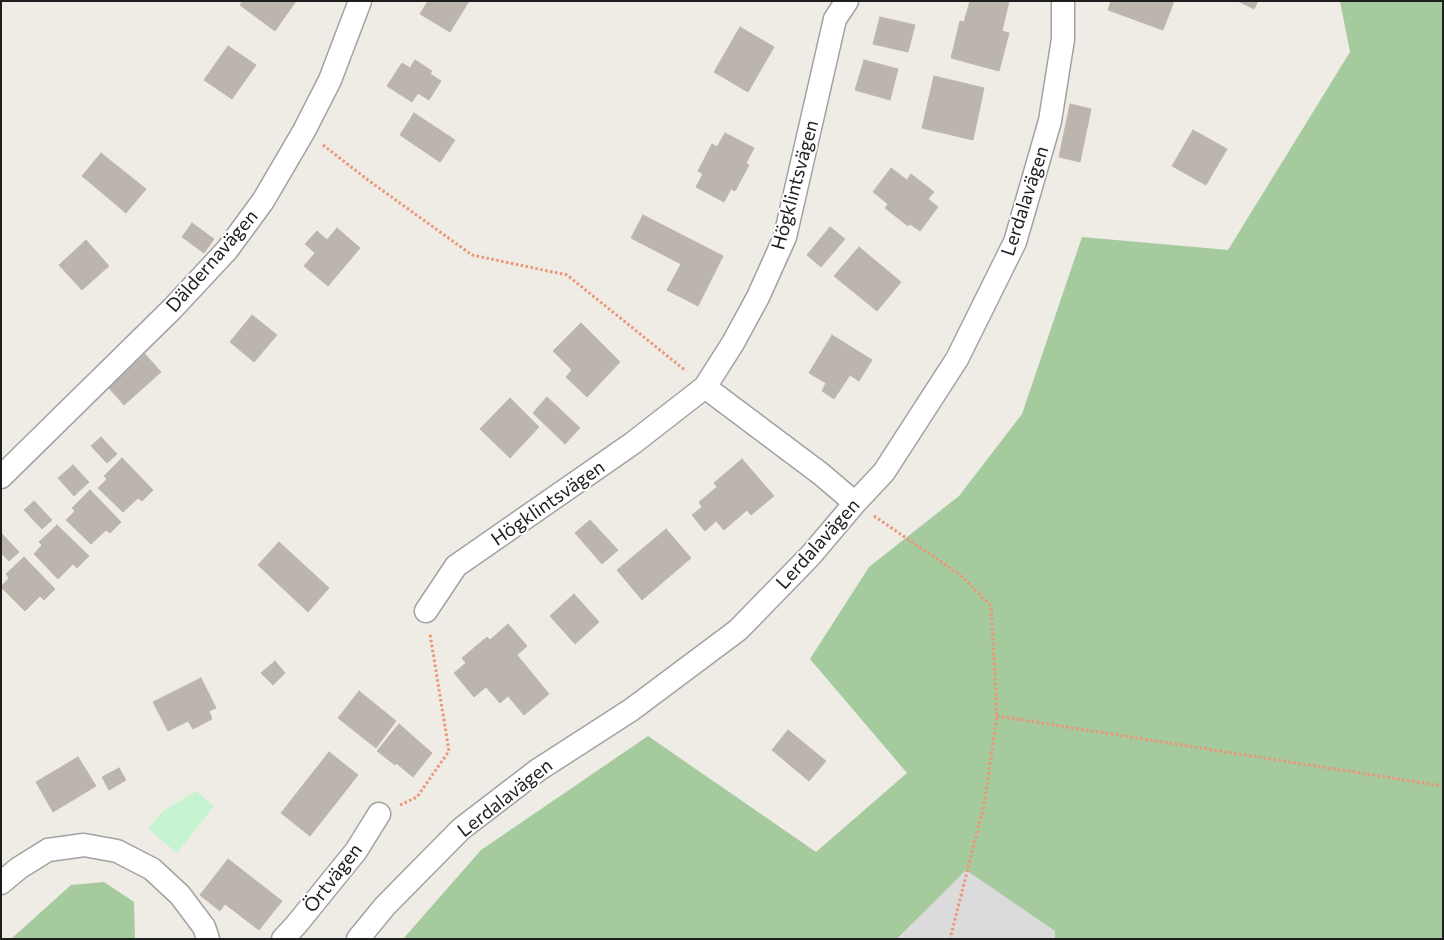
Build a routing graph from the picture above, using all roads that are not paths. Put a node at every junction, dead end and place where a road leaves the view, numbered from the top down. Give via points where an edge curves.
1 (360, 1) edge
2 (847, 1) edge
3 (1063, 1) edge
4 (705, 386) junction
5 (1, 477) edge
6 (855, 503) junction
7 (426, 612) road end
8 (378, 814) road end
9 (1, 883) edge
10 (208, 939) edge
11 (283, 939) edge
12 (358, 939) edge

1 - 5 street, Däldernavägen via 330,80 263,201 226,250 172,309
2 - 4 street, Högklintsvägen via 835,19 785,237 758,297
3 - 6 street, Lerdalavägen via 1063,39 1050,122 1015,242 957,358 884,472
4 - 6 street via 822,474
4 - 7 street, Högklintsvägen via 633,443 456,566
6 - 12 street, Lerdalavägen via 811,555 738,630 631,710 538,770 461,829 385,906
8 - 11 street, Örtvägen via 356,851
9 - 10 street via 48,850 84,845 117,851 152,869 180,895 204,927

